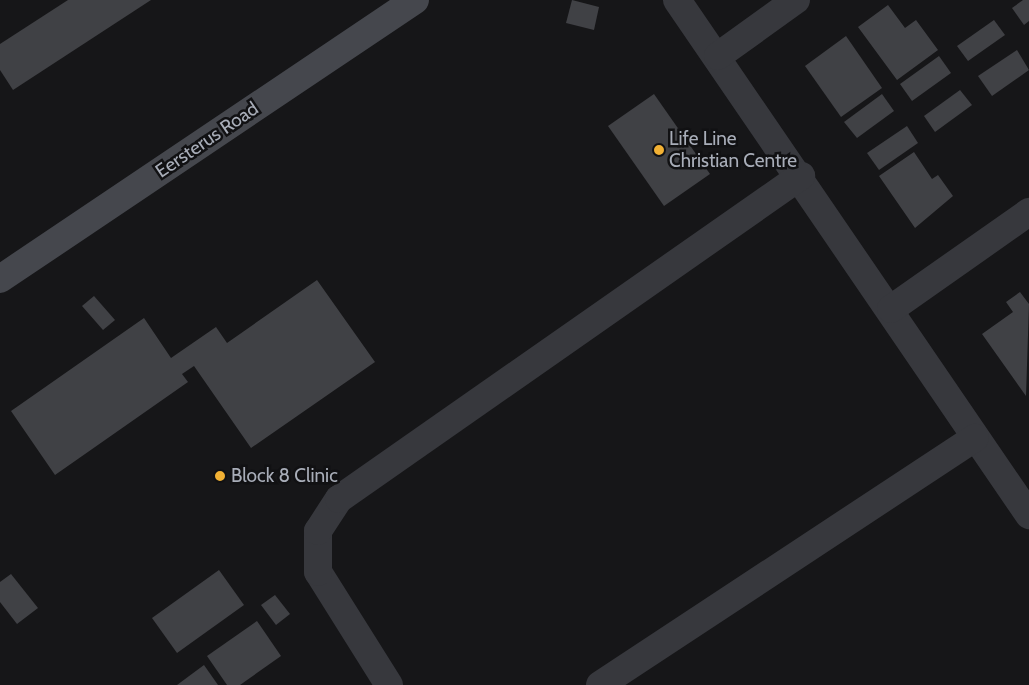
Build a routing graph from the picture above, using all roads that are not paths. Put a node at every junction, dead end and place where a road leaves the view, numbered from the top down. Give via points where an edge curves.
1 (414, 0) edge
2 (677, 0) edge
3 (796, 0) edge
4 (718, 56) junction
5 (800, 176) junction
6 (1029, 212) edge
7 (0, 279) edge
8 (891, 309) junction
9 (975, 438) junction
10 (1029, 515) edge
11 (388, 685) edge
12 (600, 685) edge

1 - 7 street, Eersterus Road
2 - 4 street
3 - 4 street
4 - 5 street
5 - 8 street
5 - 11 street via 339,499 318,531 318,572
6 - 8 street
8 - 9 street
9 - 10 street
9 - 12 street

